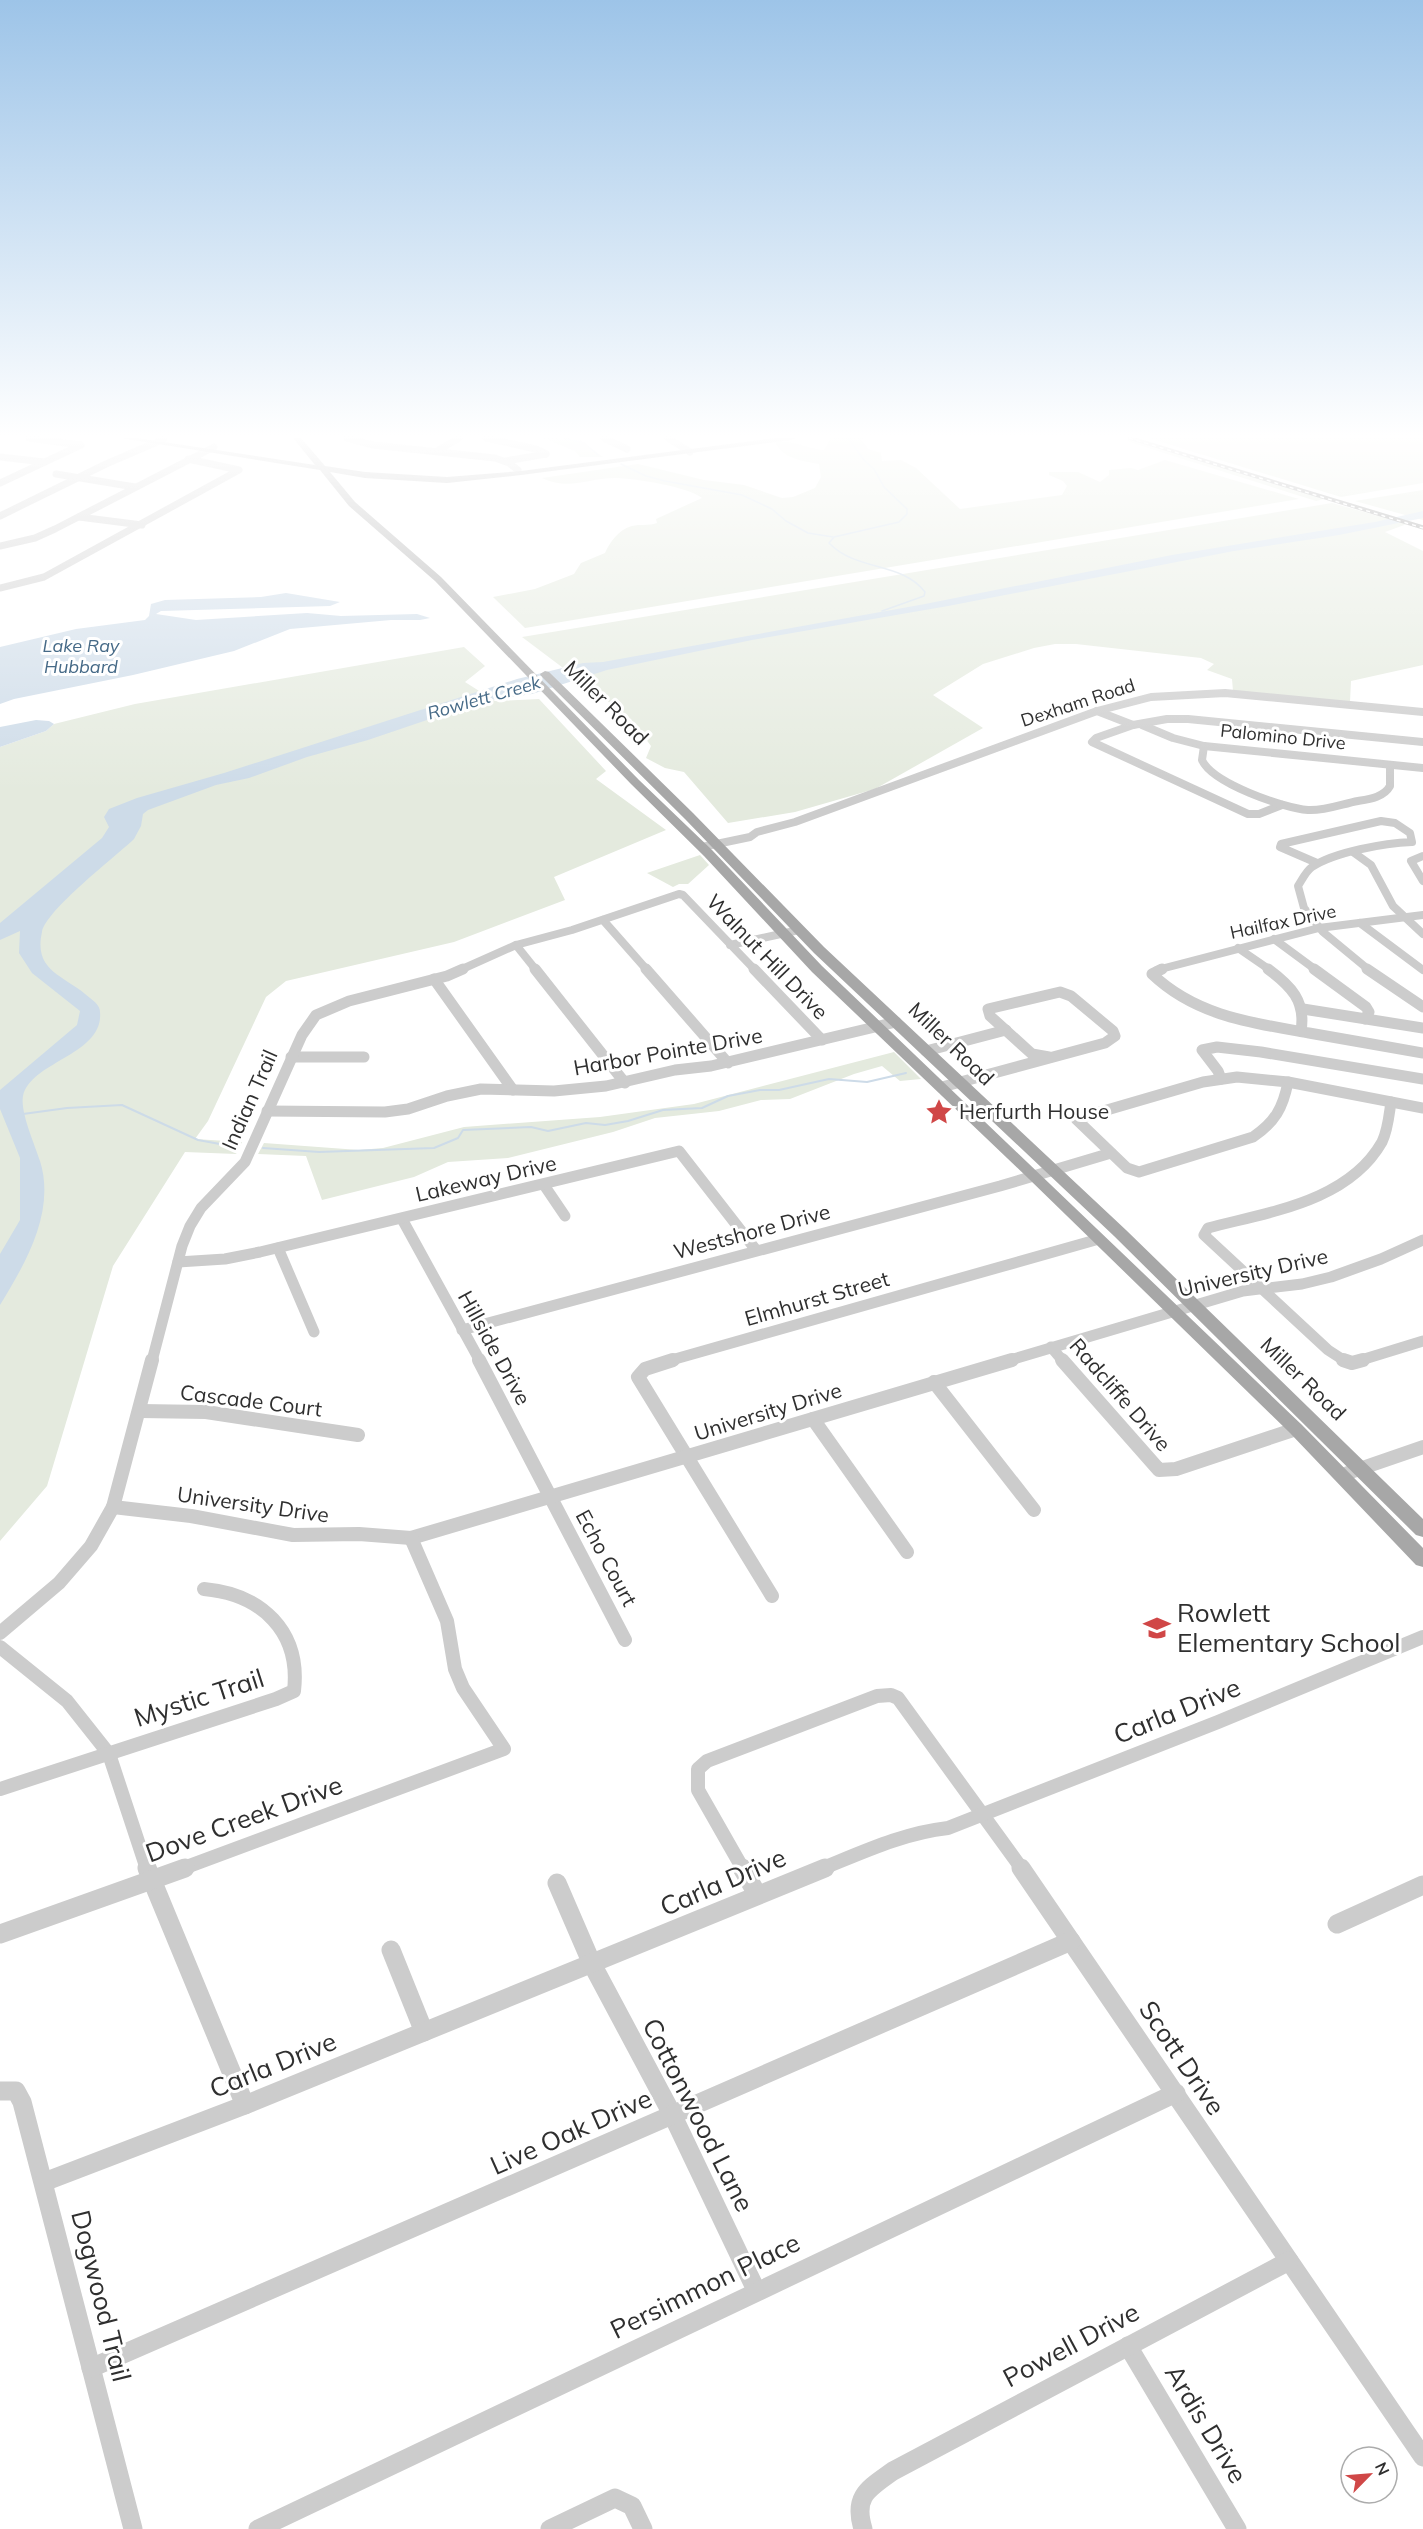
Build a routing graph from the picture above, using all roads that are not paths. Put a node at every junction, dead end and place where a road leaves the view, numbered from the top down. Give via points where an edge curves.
1 (84, 556) edge
2 (410, 556) edge
3 (425, 556) edge
4 (44, 565) dead end
5 (62, 568) junction
6 (452, 579) dead end
7 (0, 588) edge
8 (474, 599) dead end
9 (460, 601) junction
10 (479, 621) junction
11 (1110, 707) junction
12 (1097, 711) junction
13 (1423, 712) edge
14 (1133, 725) junction
15 (1143, 725) junction
16 (1423, 742) edge
17 (1204, 746) junction
18 (1390, 765) junction
19 (1423, 768) edge
20 (1282, 805) junction
21 (706, 843) junction
22 (1353, 852) junction
23 (1423, 856) edge
24 (1317, 863) junction
25 (1423, 881) edge
26 (686, 898) joint
27 (1423, 915) edge
28 (1403, 917) junction
29 (603, 920) junction
30 (1360, 923) junction
31 (1319, 928) junction
32 (799, 930) junction
33 (782, 934) junction
34 (1423, 934) edge
35 (1274, 939) junction
36 (516, 945) junction
37 (730, 945) junction
38 (1238, 948) junction
39 (1423, 970) edge
40 (434, 979) junction
41 (1423, 1008) edge
42 (1303, 1009) junction
43 (1365, 1019) junction
44 (896, 1022) junction
45 (878, 1027) junction
46 (1423, 1028) edge
47 (1006, 1030) junction
48 (1301, 1031) junction
49 (822, 1040) junction
50 (926, 1051) junction
51 (1423, 1053) edge
52 (291, 1057) junction
53 (364, 1057) dead end
54 (1049, 1057) junction
55 (728, 1063) junction
56 (1221, 1078) junction
57 (1423, 1079) edge
58 (1288, 1082) junction
59 (625, 1083) junction
60 (953, 1088) junction
61 (513, 1089) junction
62 (1391, 1102) junction
63 (1423, 1108) edge
64 (267, 1111) junction
65 (1004, 1126) junction
66 (988, 1131) junction
67 (1111, 1153) junction
68 (1053, 1170) junction
69 (1035, 1176) junction
70 (544, 1185) junction
71 (565, 1216) dead end
72 (402, 1219) junction
73 (1100, 1239) junction
74 (1423, 1240) edge
75 (278, 1248) junction
76 (756, 1250) junction
77 (178, 1262) junction
78 (1260, 1288) junction
79 (1195, 1306) junction
80 (1174, 1312) junction
81 (462, 1330) junction
82 (314, 1332) dead end
83 (1423, 1341) edge
84 (1051, 1347) junction
85 (934, 1382) junction
86 (140, 1411) junction
87 (813, 1419) junction
88 (1296, 1429) junction
89 (358, 1435) dead end
90 (1423, 1447) edge
91 (686, 1456) junction
92 (1362, 1468) junction
93 (1342, 1475) junction
94 (549, 1497) junction
95 (113, 1507) junction
96 (1034, 1510) dead end
97 (1423, 1530) edge
98 (411, 1538) junction
99 (907, 1552) dead end
100 (1423, 1560) edge
101 (204, 1589) dead end
102 (772, 1596) dead end
103 (0, 1633) edge
104 (1423, 1637) edge
105 (625, 1640) dead end
106 (0, 1647) edge
107 (109, 1754) junction
108 (0, 1789) edge
109 (984, 1814) junction
110 (151, 1880) junction
111 (557, 1883) dead end
112 (1423, 1885) edge
113 (757, 1894) junction
114 (1337, 1924) dead end
115 (0, 1934) edge
116 (1071, 1941) junction
117 (391, 1950) dead end
118 (592, 1964) junction
119 (424, 2032) junction
120 (1, 2091) edge
121 (1176, 2093) junction
122 (245, 2105) junction
123 (672, 2114) junction
124 (44, 2182) junction
125 (1289, 2261) junction
126 (756, 2290) junction
127 (1128, 2346) junction
128 (91, 2368) junction
129 (1423, 2457) edge
130 (133, 2529) edge
131 (258, 2529) edge
132 (550, 2529) edge
133 (643, 2529) edge
134 (863, 2529) edge
135 (1237, 2529) edge

1 - 5 street
2 - 9 main road
3 - 6 main road
4 - 5 street
5 - 7 street via 44,577
8 - 9 main road
9 - 10 main road
10 - 21 main road via 634,782
10 - 21 main road, Miller Road via 511,637
11 - 12 street, Dexham Road
11 - 13 street, Dexham Road via 1160,696 1225,693
11 - 15 street, Palomino Drive
12 - 14 street, Palomino Drive
12 - 21 street, Dexham Road via 795,822 750,837
14 - 15 street, Palomino Drive
14 - 20 street via 1092,742 1248,814
15 - 16 street via 1188,719
15 - 17 street, Palomino Drive
17 - 18 street, Palomino Drive
17 - 20 street via 1203,762 1214,773
18 - 19 street, Palomino Drive
18 - 20 street via 1390,786 1382,795 1312,810
21 - 32 main road, Miller Road
21 - 33 main road, Miller Road
22 - 24 street
22 - 24 street via 1412,842 1410,833 1395,823 1381,821 1280,847
22 - 28 street via 1371,865 1387,898
23 - 25 street via 1411,861
24 - 31 street via 1302,876 1298,891 1304,909
26 - 29 street, Indian Trail via 672,895
26 - 37 street, Walnut Hill Drive
27 - 28 street, Hailfax Drive
28 - 30 street, Hailfax Drive
28 - 34 street
29 - 36 street, Indian Trail
29 - 55 street
30 - 31 street, Hailfax Drive
30 - 39 street
31 - 35 street, Hailfax Drive
31 - 41 street via 1351,958
32 - 33 street
32 - 44 main road, Miller Road
33 - 37 street
33 - 45 main road, Miller Road
35 - 38 street, Hailfax Drive
35 - 43 street via 1366,1006 1369,1012
36 - 40 street, Indian Trail
36 - 59 street
37 - 49 street, Walnut Hill Drive
38 - 42 street via 1284,982
38 - 48 street, Hailfax Drive via 1153,972 1167,987 1203,1009 1240,1021
40 - 52 street, Indian Trail via 363,996 326,1010 308,1023
40 - 61 street
42 - 43 street
42 - 48 street
43 - 46 street
44 - 45 street, Harbor Pointe Drive
44 - 50 main road, Miller Road
45 - 49 street, Harbor Pointe Drive
45 - 60 main road, Miller Road
47 - 50 street
47 - 54 street via 1032,1054
47 - 54 street via 990,1016 988,1009 1060,992 1071,996 1115,1036 1105,1043
48 - 51 street
49 - 55 street, Harbor Pointe Drive
50 - 60 main road, Miller Road
52 - 53 street
52 - 64 street, Indian Trail
54 - 60 street
55 - 59 street, Harbor Pointe Drive via 675,1070
56 - 57 street via 1202,1050 1217,1047 1261,1052
56 - 58 street
56 - 67 street via 1078,1117 1078,1122
58 - 62 street
58 - 67 street via 1278,1117 1240,1143 1139,1172 1127,1168
59 - 61 street, Harbor Pointe Drive via 574,1089
60 - 65 main road, Miller Road
60 - 66 main road, Miller Road
61 - 64 street, Harbor Pointe Drive via 467,1091 385,1112
62 - 63 street
62 - 78 street via 1383,1140 1371,1159 1351,1178 1319,1195 1204,1232
64 - 77 street, Indian Trail via 241,1167 196,1215
65 - 66 main road
65 - 68 main road, Miller Road
66 - 69 main road, Miller Road
67 - 68 street, Westshore Drive
68 - 69 street, Westshore Drive
68 - 79 main road, Miller Road
69 - 73 main road, Miller Road
69 - 76 street, Westshore Drive
70 - 71 street
70 - 72 street, Lakeway Drive
70 - 76 street, Lakeway Drive via 679,1151
72 - 75 street, Lakeway Drive
72 - 81 street, Hillside Drive
73 - 80 main road, Miller Road
73 - 91 street, Elmhurst Street via 645,1369 638,1377
74 - 78 street, University Drive via 1405,1250 1304,1283
75 - 77 street, Lakeway Drive via 225,1259
75 - 82 street
76 - 81 street, Westshore Drive
77 - 86 street, Indian Trail
78 - 79 street, University Drive
78 - 83 street via 1346,1362 1359,1362
79 - 80 street, University Drive
79 - 92 main road, Miller Road
80 - 84 street, University Drive
80 - 88 main road, Miller Road
81 - 94 street, Hillside Drive
84 - 85 street, University Drive
84 - 88 street, Radcliffe Drive via 1159,1470 1176,1469
85 - 87 street, University Drive
85 - 96 street
86 - 89 street, Cascade Court via 206,1412
86 - 95 street, Indian Trail
87 - 91 street, University Drive
87 - 99 street
88 - 93 main road, Miller Road
90 - 92 street
91 - 94 street, University Drive
91 - 102 street
92 - 93 street
92 - 97 main road, Miller Road
93 - 100 main road, Miller Road
94 - 98 street, University Drive
94 - 105 street, Echo Court
95 - 98 street, University Drive via 293,1534
95 - 103 street, Indian Trail via 91,1546 59,1583
98 - 110 street, Dove Creek Drive via 447,1621 455,1669 463,1688 504,1749
101 - 107 street, Mystic Trail via 247,1599 273,1618 292,1657 297,1678 294,1691
104 - 109 street, Carla Drive
106 - 107 street via 67,1701
107 - 108 street
107 - 110 street
109 - 113 street, Carla Drive via 948,1828 890,1841
109 - 113 street, Scott Drive via 903,1703 891,1695 877,1696 706,1761 698,1768 698,1790
109 - 116 street, Scott Drive
110 - 115 street, Dove Creek Drive
110 - 122 street
111 - 118 street, Cottonwood Lane
112 - 114 street
113 - 118 street, Carla Drive
116 - 121 street, Scott Drive
116 - 123 street, Live Oak Drive
117 - 119 street
118 - 119 street, Carla Drive
118 - 123 street, Cottonwood Lane
119 - 122 street, Carla Drive
120 - 124 street, Dogwood Trail via 16,2091 22,2102
121 - 125 street, Scott Drive
121 - 126 street, Persimmon Place
122 - 124 street, Carla Drive
123 - 126 street, Cottonwood Lane
123 - 128 street, Live Oak Drive
124 - 128 street, Dogwood Trail
125 - 127 street, Powell Drive
125 - 129 street, Scott Drive
126 - 131 street, Persimmon Place
127 - 134 street, Powell Drive via 893,2471 858,2502
127 - 135 street, Ardis Drive
128 - 130 street, Dogwood Trail
132 - 133 street via 615,2498 632,2505

